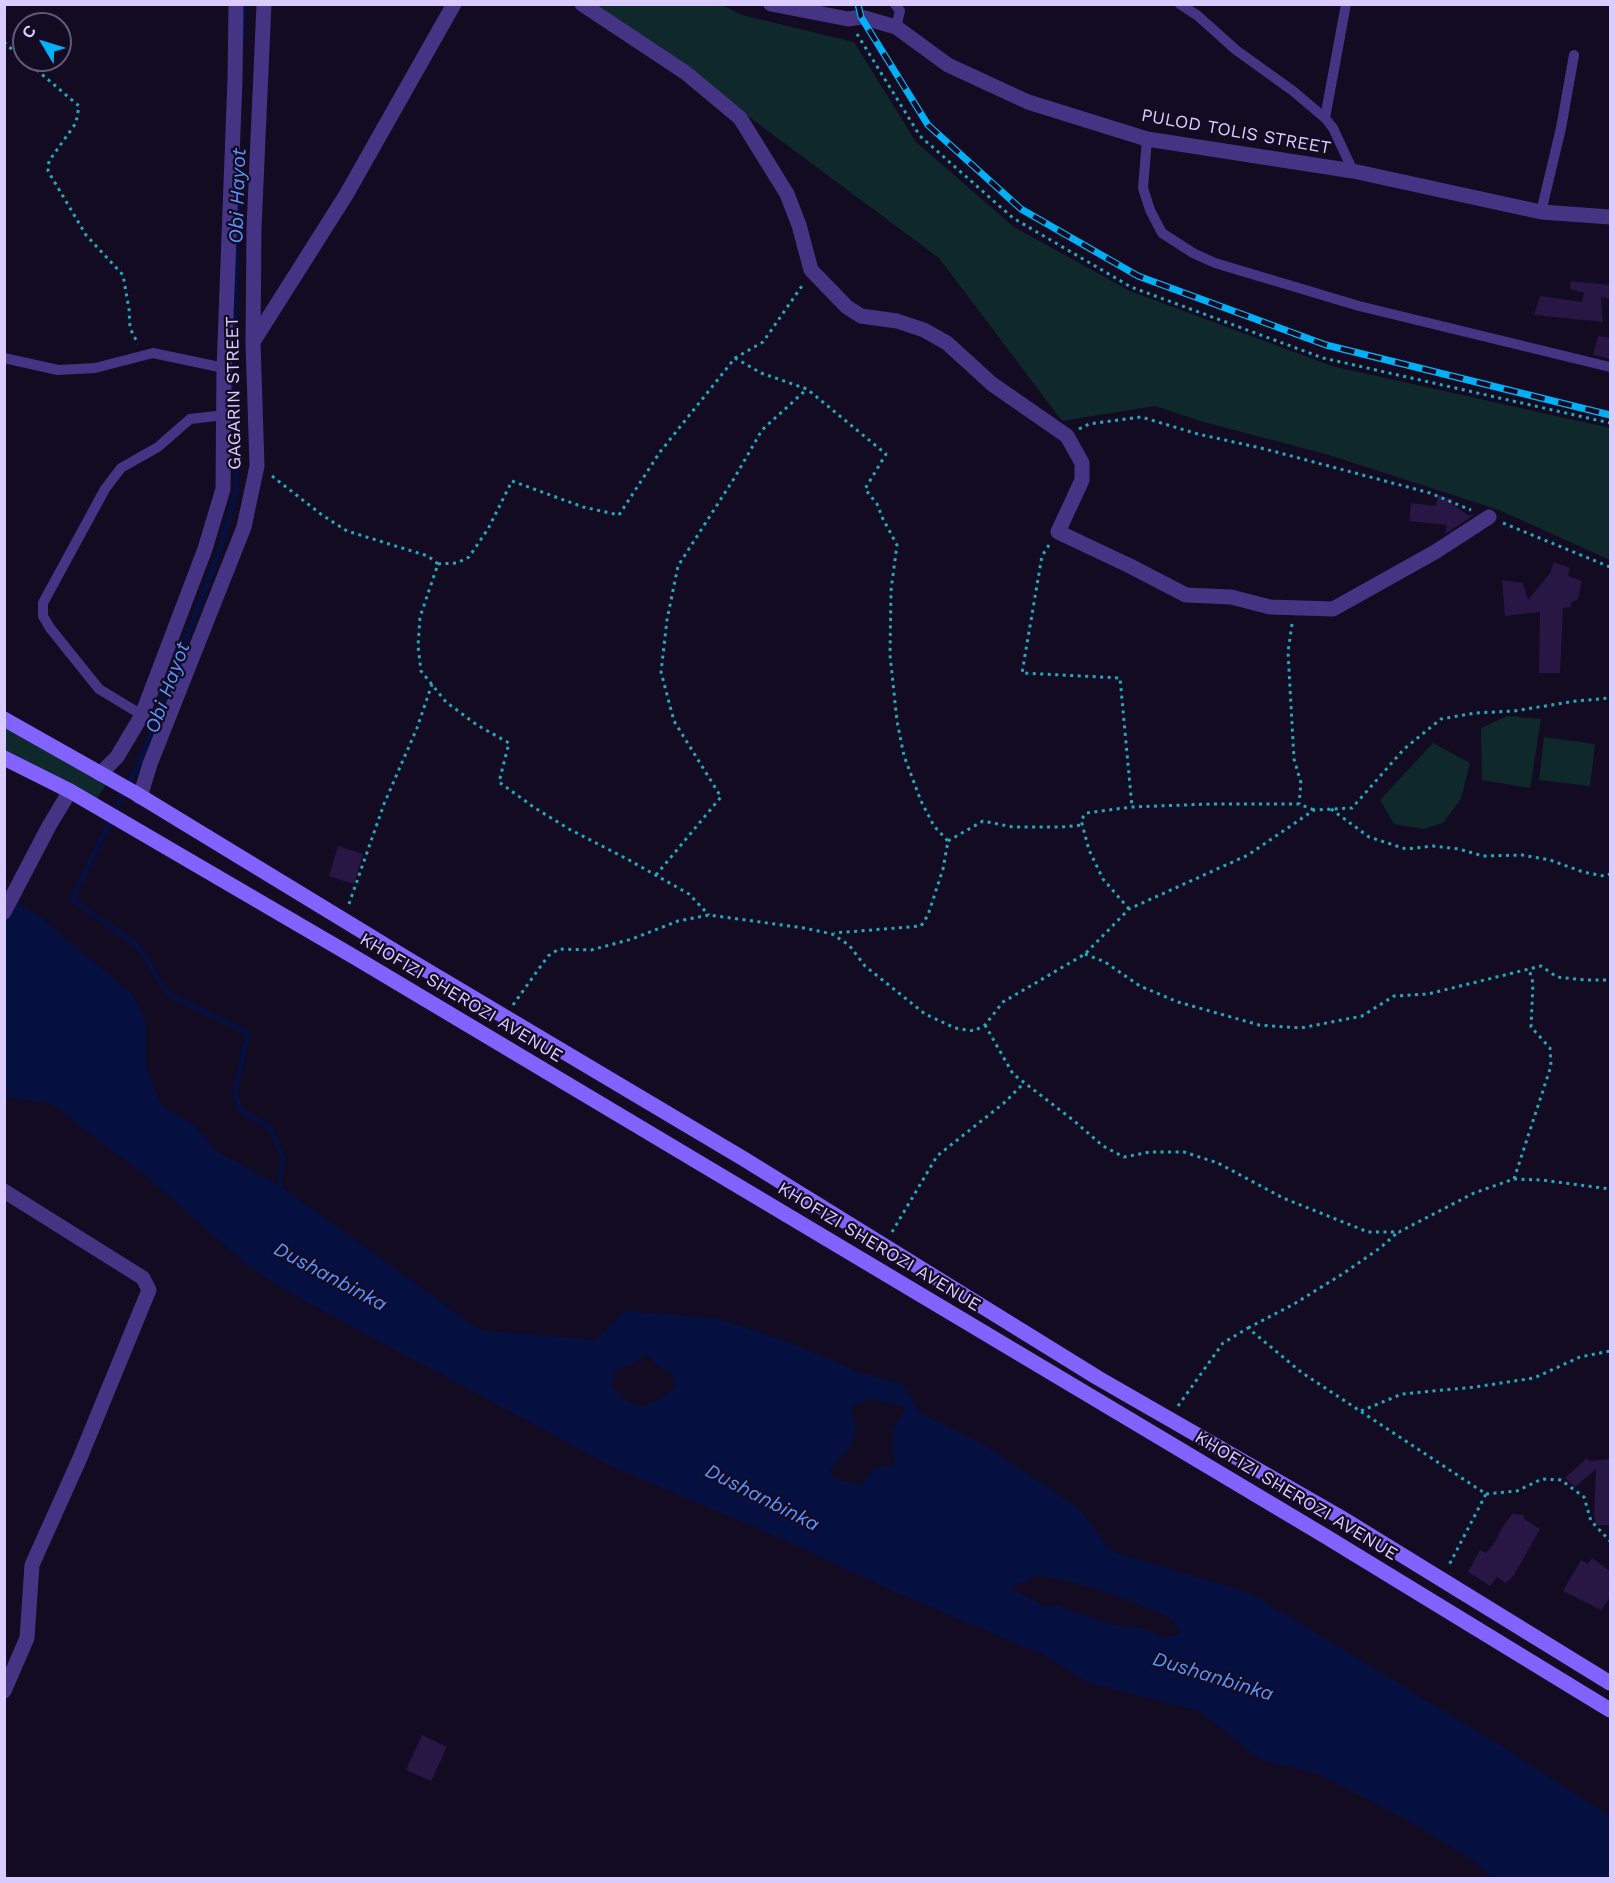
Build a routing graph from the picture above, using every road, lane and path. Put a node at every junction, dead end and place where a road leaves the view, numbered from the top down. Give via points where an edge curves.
1 (236, 4) edge
2 (264, 4) edge
3 (454, 4) edge
4 (582, 4) edge
5 (771, 4) edge
6 (895, 4) edge
7 (1180, 4) edge
8 (1346, 4) edge
9 (848, 19) junction
10 (896, 27) junction
11 (1574, 55) dead end
12 (38, 72) edge
13 (1325, 118) junction
14 (1147, 139) junction
15 (1353, 171) junction
16 (1541, 212) junction
17 (1611, 217) edge
18 (811, 270) junction
19 (253, 342) junction
20 (144, 355) junction
21 (4, 358) edge
22 (735, 358) junction
23 (1611, 367) edge
24 (224, 368) junction
25 (807, 389) junction
26 (225, 415) junction
27 (1611, 423) edge
28 (1067, 436) junction
29 (257, 466) junction
30 (1489, 517) junction
31 (1058, 532) junction
32 (438, 564) junction
33 (1611, 567) edge
34 (1294, 609) junction
35 (432, 684) junction
36 (1611, 698) edge
37 (142, 715) junction
38 (4, 719) edge
39 (4, 758) edge
40 (103, 776) junction
41 (70, 791) junction
42 (137, 795) junction
43 (1299, 804) junction
44 (1132, 807) junction
45 (1331, 809) junction
46 (1314, 810) junction
47 (1083, 825) junction
48 (948, 841) junction
49 (1611, 874) edge
50 (656, 875) junction
51 (1129, 909) junction
52 (4, 912) edge
53 (709, 915) junction
54 (344, 920) junction
55 (832, 934) junction
56 (1085, 954) junction
57 (1529, 969) junction
58 (1611, 980) edge
59 (505, 1017) junction
60 (985, 1025) junction
61 (1024, 1083) junction
62 (1514, 1179) junction
63 (1611, 1189) edge
64 (4, 1191) edge
65 (1399, 1232) junction
66 (884, 1245) junction
67 (1248, 1328) junction
68 (1611, 1351) edge
69 (1361, 1411) junction
70 (1169, 1419) junction
71 (1486, 1494) junction
72 (1611, 1541) edge
73 (1442, 1579) junction
74 (1611, 1683) edge
75 (4, 1691) edge
76 (1611, 1710) edge

1 - 24 street
2 - 19 street, GAGARIN STREET
3 - 19 street via 346,195
4 - 18 street via 686,73 740,118 787,194
5 - 9 street, PULOD TOLIS STREET
6 - 10 lane via 900,10
7 - 13 lane
8 - 13 lane
9 - 10 street, PULOD TOLIS STREET via 861,17
9 - 27 path via 920,136 1013,218 1131,287 1323,358
10 - 14 street, PULOD TOLIS STREET via 948,65 1028,102
11 - 16 lane
12 - 20 path via 79,106 76,123 49,161 48,171 86,235 123,275 130,328
13 - 15 lane
14 - 15 street, PULOD TOLIS STREET
14 - 23 lane via 1143,188 1150,210 1162,233 1193,253 1359,306
15 - 16 street, PULOD TOLIS STREET
16 - 17 street, PULOD TOLIS STREET
18 - 22 path via 763,342
18 - 28 street via 861,316 897,321 947,343 992,384
19 - 29 street, GAGARIN STREET
20 - 21 lane via 95,368 58,370
20 - 24 lane via 153,353
22 - 25 path via 762,373
22 - 32 path via 660,452 619,515 512,482 469,557 457,563
24 - 26 street
25 - 48 path via 886,454 865,489 878,504 897,545 891,590 890,655 897,721 904,756 921,801 934,826
25 - 50 path via 762,430 678,566 661,672 674,721 721,797
26 - 37 street via 223,489 205,549
26 - 37 lane via 190,419 158,447 122,468 105,489 44,603 43,616 50,628 99,689
28 - 30 path via 1089,424 1141,417 1430,493
28 - 31 street via 1082,463 1082,480
29 - 32 path via 347,531 428,556
29 - 42 street, GAGARIN STREET via 244,527
30 - 33 path
30 - 34 street via 1436,552 1333,609
31 - 34 street via 1186,595 1231,597
31 - 44 path via 1042,556 1022,673 1120,678
32 - 35 path via 420,617 418,646 421,671
34 - 43 path via 1288,652 1294,759 1301,783
35 - 50 path via 446,702 509,743 499,782 569,829
35 - 54 path via 384,804
36 - 45 path via 1440,719 1404,749 1352,808
37 - 40 street
38 - 40 main road, KHOFIZI SHEROZI AVENUE
39 - 41 main road
40 - 42 main road, KHOFIZI SHEROZI AVENUE
41 - 52 street
41 - 76 main road, KHOFIZI SHEROZI AVENUE via 782,1212
42 - 54 main road, KHOFIZI SHEROZI AVENUE
43 - 44 path
43 - 46 path
44 - 47 path via 1086,813 1081,820
45 - 46 path
45 - 49 path via 1369,837 1406,849 1433,846 1483,856 1522,855 1583,872
46 - 51 path via 1248,855
47 - 48 path via 1012,827 983,821
47 - 51 path via 1089,850 1103,879
48 - 55 path via 943,869 921,926
50 - 53 path via 689,894
51 - 56 path
53 - 55 path
53 - 59 path via 678,921 591,950 559,949 548,956
54 - 59 main road, KHOFIZI SHEROZI AVENUE
55 - 60 path via 925,1014 955,1028 974,1031
56 - 57 path via 1105,962 1140,986 1178,1002 1258,1025 1301,1028 1362,1016 1394,996 1428,994
56 - 60 path via 1003,1002
57 - 58 path via 1541,966 1557,976
57 - 62 path via 1533,983 1531,1027 1550,1048 1551,1066
59 - 66 main road, KHOFIZI SHEROZI AVENUE
60 - 61 path via 1013,1074
61 - 65 path via 1103,1146 1124,1157 1184,1152 1218,1163 1283,1198 1368,1232
61 - 66 path via 937,1156
62 - 63 path
62 - 65 path via 1473,1193
64 - 75 street via 143,1278 149,1290 32,1565 27,1638
65 - 67 path via 1344,1273
66 - 70 main road, KHOFIZI SHEROZI AVENUE
67 - 69 path via 1301,1372
67 - 70 path via 1223,1343
68 - 69 path via 1580,1357 1534,1378 1402,1394
69 - 71 path
70 - 73 main road, KHOFIZI SHEROZI AVENUE
71 - 72 path via 1517,1491 1542,1479 1561,1480 1584,1497 1591,1521
71 - 73 path
73 - 74 main road, KHOFIZI SHEROZI AVENUE

